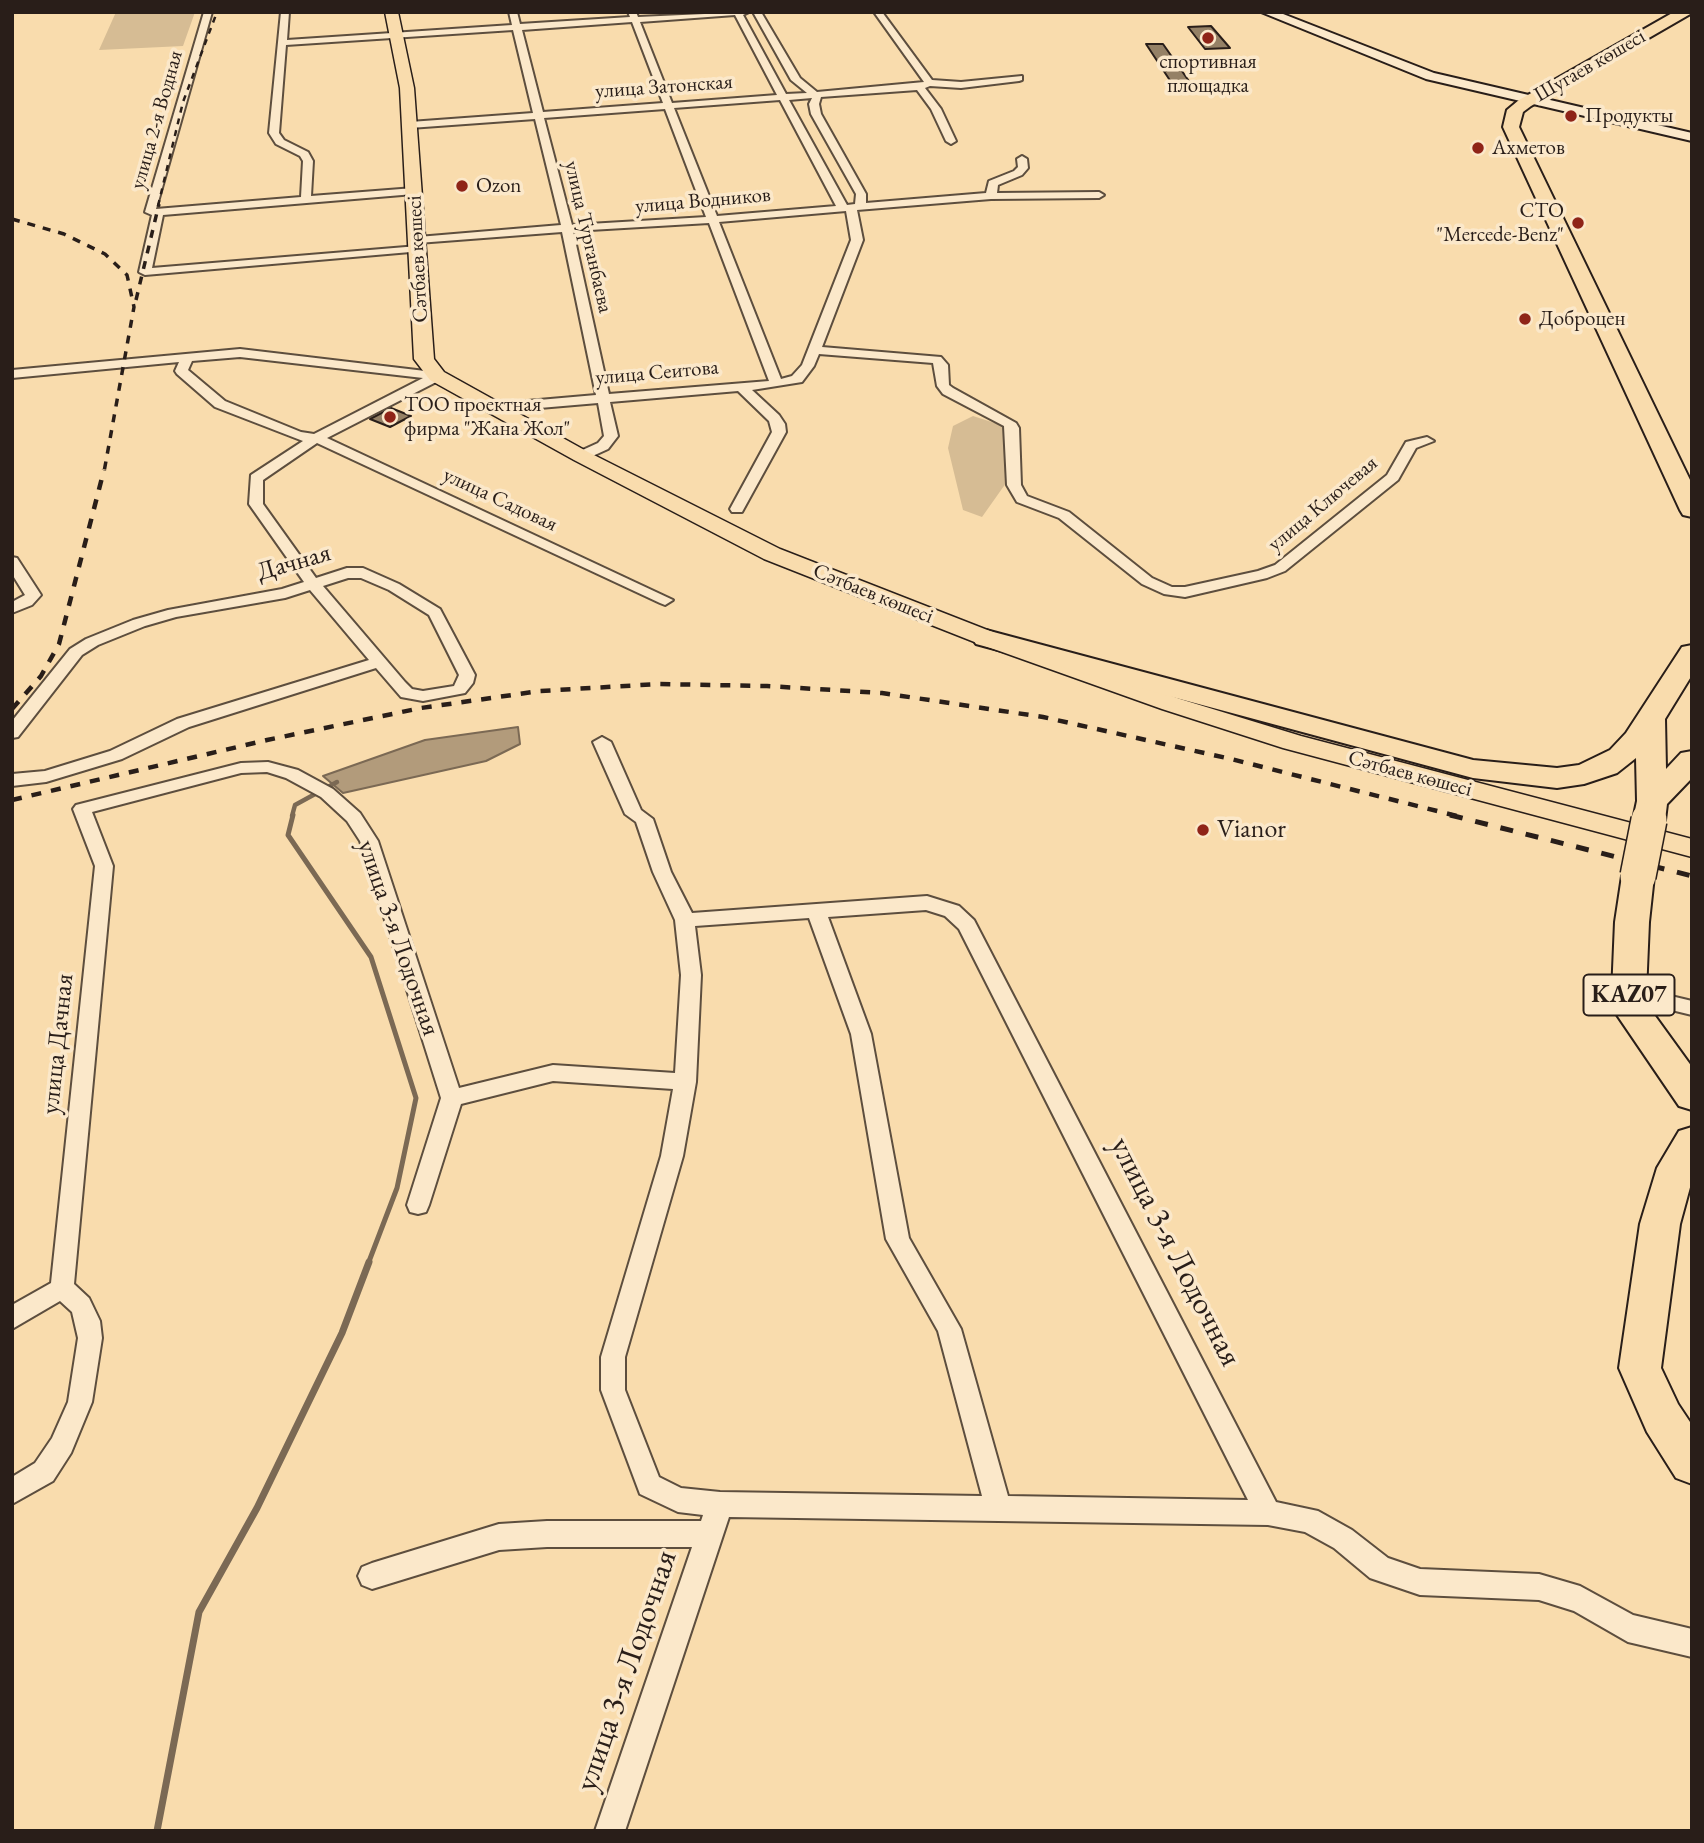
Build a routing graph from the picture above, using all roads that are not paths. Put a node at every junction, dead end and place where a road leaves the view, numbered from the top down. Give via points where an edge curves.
1 (208, 12) edge
2 (285, 12) edge
3 (391, 12) edge
4 (513, 12) edge
5 (745, 12) edge
6 (757, 12) edge
7 (878, 12) edge
8 (1267, 12) edge
9 (1685, 12) edge
10 (737, 13) edge
11 (634, 16) edge
12 (517, 27) junction
13 (396, 35) junction
14 (282, 43) junction
15 (1019, 78) dead end
16 (1450, 80) junction
17 (925, 85) junction
18 (817, 96) junction
19 (784, 98) junction
20 (1533, 98) junction
21 (668, 106) junction
22 (1515, 110) junction
23 (540, 115) junction
24 (410, 125) junction
25 (1692, 137) edge
26 (951, 141) dead end
27 (1022, 159) dead end
28 (414, 191) junction
29 (1099, 195) dead end
30 (991, 196) junction
31 (306, 199) junction
32 (851, 207) junction
33 (158, 212) junction
34 (712, 219) junction
35 (568, 228) junction
36 (418, 244) junction
37 (145, 272) joint
38 (816, 350) junction
39 (188, 356) junction
40 (12, 374) edge
41 (437, 376) junction
42 (777, 384) junction
43 (741, 387) junction
44 (605, 399) junction
45 (493, 408) junction
46 (316, 438) junction
47 (1427, 441) dead end
48 (580, 456) junction
49 (737, 509) dead end
50 (1692, 510) edge
51 (12, 561) edge
52 (313, 584) junction
53 (665, 600) dead end
54 (12, 608) edge
55 (986, 638) junction
56 (1692, 653) edge
57 (379, 662) junction
58 (1650, 716) junction
59 (12, 733) edge
60 (602, 742) dead end
61 (1692, 742) edge
62 (12, 780) edge
63 (1671, 787) edge
64 (82, 809) joint
65 (1692, 848) edge
66 (817, 911) junction
67 (685, 920) junction
68 (1629, 993) junction
69 (1692, 1008) edge
70 (685, 1082) junction
71 (1692, 1096) edge
72 (452, 1098) junction
73 (1692, 1142) edge
74 (418, 1205) dead end
75 (62, 1288) junction
76 (12, 1320) edge
77 (1692, 1463) edge
78 (12, 1492) edge
79 (720, 1504) junction
80 (999, 1510) junction
81 (1268, 1513) junction
82 (710, 1534) junction
83 (372, 1576) dead end
84 (1692, 1643) edge
85 (610, 1831) edge

1 - 33 street, улица 2-я Водная via 150,212
2 - 14 street
3 - 13 main road, Сәтбаев көшесі
4 - 12 street, улица Турганбаева
5 - 10 street
6 - 18 street via 796,80
7 - 17 street
8 - 16 main road
9 - 20 highway, Шугаев көшесі
10 - 11 street
10 - 19 street, улица Сеитова
11 - 12 street
11 - 21 street
12 - 13 street
12 - 23 street, улица Турганбаева
13 - 14 street
13 - 24 main road, Сәтбаев көшесі
14 - 31 street via 274,133 308,161
15 - 17 street, улица Затонская
16 - 20 main road
16 - 22 main road
17 - 18 street, улица Затонская
17 - 26 street
18 - 19 street, улица Затонская
18 - 32 street, улица Сеитова via 816,114 861,194
19 - 21 street, улица Затонская
19 - 32 street, улица Сеитова
20 - 22 highway, Шугаев көшесі
20 - 25 main road
21 - 23 street, улица Затонская
21 - 34 street
22 - 50 highway, Шугаев көшесі via 1514,136
23 - 24 street, улица Затонская
23 - 35 street, улица Турганбаева
24 - 28 main road, Сәтбаев көшесі
27 - 30 street via 1018,173 993,183
28 - 31 street
28 - 36 main road, Сәтбаев көшесі
29 - 30 street, улица Водников
30 - 32 street, улица Водников
31 - 33 street
32 - 34 street, улица Водников
32 - 38 street, улица Сеитова via 857,240
33 - 37 street, улица 2-я Водная
34 - 35 street, улица Водников
34 - 42 street
35 - 36 street, улица Водников
35 - 44 street, улица Турганбаева
36 - 37 street, улица Водников
36 - 41 main road, Сәтбаев көшесі via 424,359
38 - 42 street, улица Сеитова via 797,379
38 - 47 street, улица Ключевая via 937,360 948,391 1009,423 1014,485 1022,499 1063,515 1147,581 1169,591 1185,592 1280,568 1393,477 1411,445
39 - 40 street
39 - 41 street via 240,353
39 - 46 street, улица Садовая via 181,371 220,404 298,436
41 - 45 main road, Сәтбаев көшесі
41 - 46 street
42 - 43 street, улица Сеитова
43 - 44 street, улица Сеитова
43 - 49 street, улица Сеитова via 774,418 779,432
44 - 45 street, улица Сеитова
44 - 48 street, улица Турганбаева via 611,436 603,446
45 - 48 main road, Сәтбаев көшесі
46 - 52 street via 256,478 256,505
46 - 53 street, улица Садовая
48 - 55 main road, Сәтбаев көшесі via 772,554
51 - 54 street via 33,596
52 - 57 street
52 - 57 street, Дачная via 363,573 421,603 435,612 467,675 458,690 423,696 407,693
52 - 59 street, Дачная via 139,623 92,642 76,652
55 - 58 highway via 1473,769 1557,778 1584,774 1621,757
55 - 65 main road, Сәтбаев көшесі via 1292,742
56 - 58 highway
57 - 62 street via 183,723 116,755 46,776
58 - 61 highway via 1658,730
58 - 63 highway, KAZ07
60 - 67 street via 634,814 643,819
63 - 68 highway, KAZ07, bridge via 1638,876
64 - 72 street, улица 3-я Лодочная via 241,768 268,767 327,793 354,817 369,841
64 - 75 street, улица Дачная via 104,866
66 - 67 street, улица 3-я Лодочная
66 - 80 street via 861,1034 898,1239 949,1329
66 - 81 street, улица 3-я Лодочная via 927,903 952,911 967,925
67 - 70 street via 691,975
68 - 69 street
68 - 71 highway, KAZ07 via 1633,1012
70 - 72 street via 554,1073
70 - 79 street via 673,1156 612,1357 613,1391 649,1486 678,1500
72 - 74 street
73 - 77 highway via 1676,1168 1660,1224 1640,1368 1662,1418
75 - 76 street
75 - 78 street via 81,1305 88,1321 88,1364 80,1402 62,1445 44,1472
79 - 80 street
79 - 82 street, улица 3-я Лодочная
80 - 81 street
81 - 84 street via 1309,1520 1343,1539 1380,1569 1420,1582 1539,1587 1580,1599 1628,1628
82 - 83 street, улица 3-я Лодочная via 499,1537
82 - 85 street, улица 3-я Лодочная

